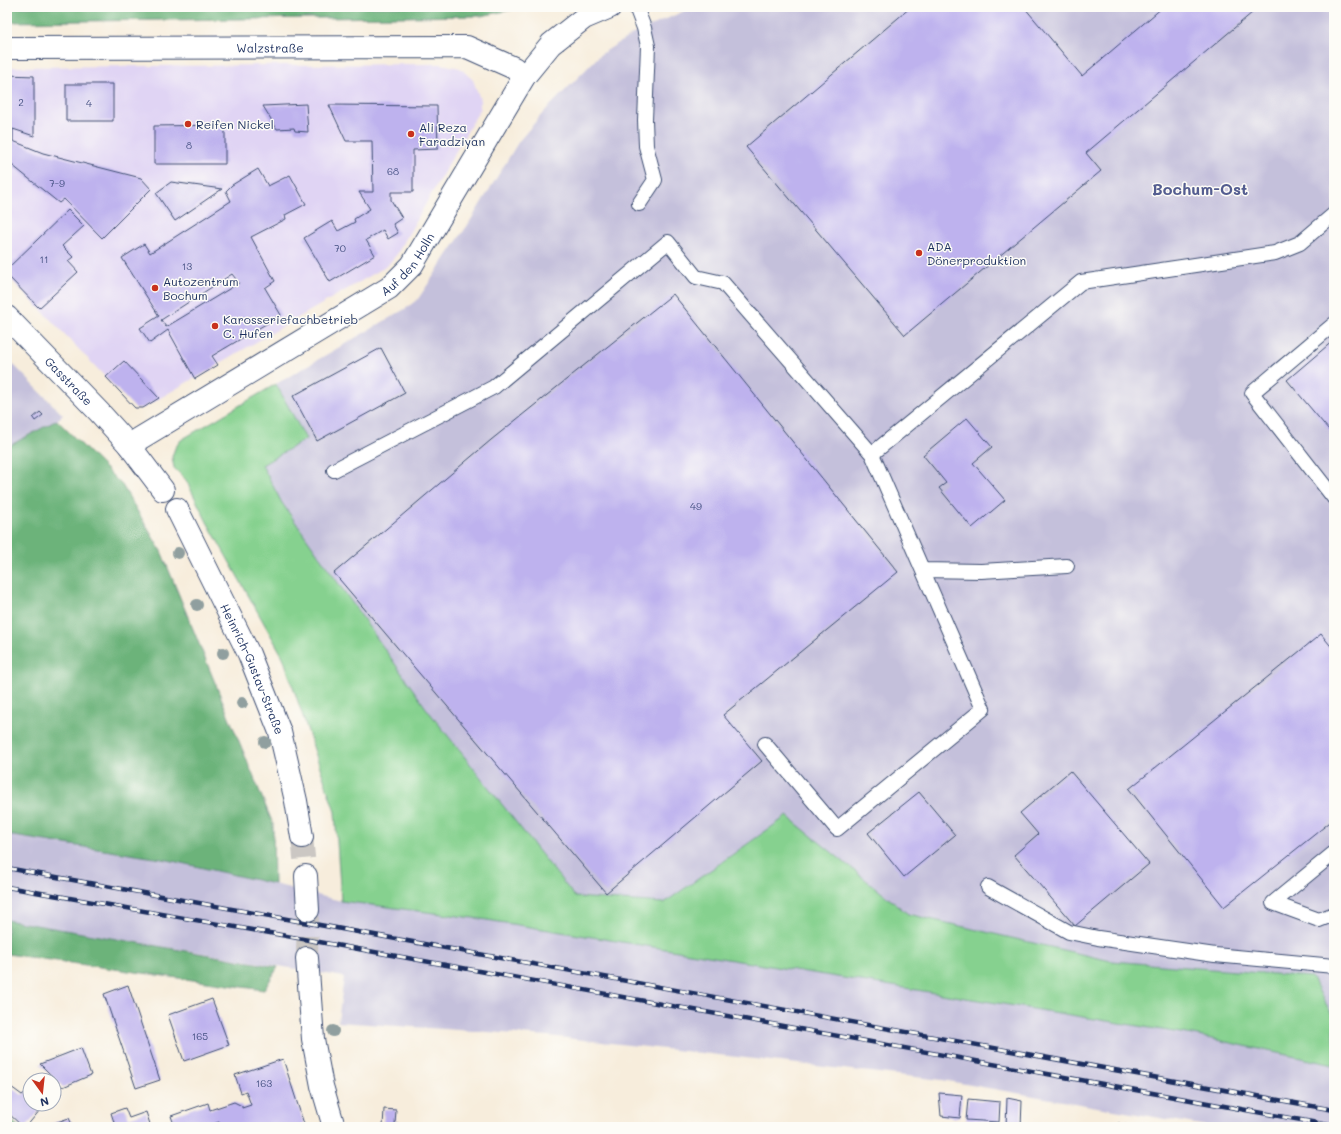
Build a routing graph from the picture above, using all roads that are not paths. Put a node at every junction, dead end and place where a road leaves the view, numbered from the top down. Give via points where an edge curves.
1 (610, 7) edge
2 (636, 7) edge
3 (581, 13) edge
4 (7, 48) edge
5 (524, 77) junction
6 (639, 204) dead end
7 (1334, 214) edge
8 (7, 317) edge
9 (1334, 324) edge
10 (129, 445) junction
11 (872, 454) junction
12 (334, 470) dead end
13 (162, 490) dead end
14 (1334, 498) edge
15 (177, 509) dead end
16 (1067, 566) dead end
17 (923, 570) junction
18 (765, 744) dead end
19 (302, 837) tunnel mouth
20 (1334, 853) edge
21 (306, 876) tunnel mouth
22 (988, 887) dead end
23 (308, 910) tunnel mouth
24 (1334, 914) edge
25 (307, 958) tunnel mouth
26 (1334, 966) edge
27 (334, 1127) edge

1 - 3 street, Auf den Holln
2 - 6 lane via 648,46 646,146 655,180
3 - 5 street, Auf den Holln
4 - 5 street, Walzstraße via 467,47 514,68
5 - 10 street, Auf den Holln via 412,265 389,288
7 - 11 lane via 1300,243 1275,253 1081,282
8 - 10 street, Gasstraße
9 - 14 lane via 1252,393
10 - 13 street
11 - 12 lane via 723,283 696,277 668,242 494,387
11 - 17 lane
15 - 19 street, Heinrich-Gustav-Straße via 249,654 280,732
16 - 17 lane via 981,571
17 - 18 lane via 983,709 837,829
20 - 24 lane via 1273,903 1320,920
21 - 23 street
22 - 26 lane via 1069,932 1215,955
25 - 27 street via 313,1039 322,1086

